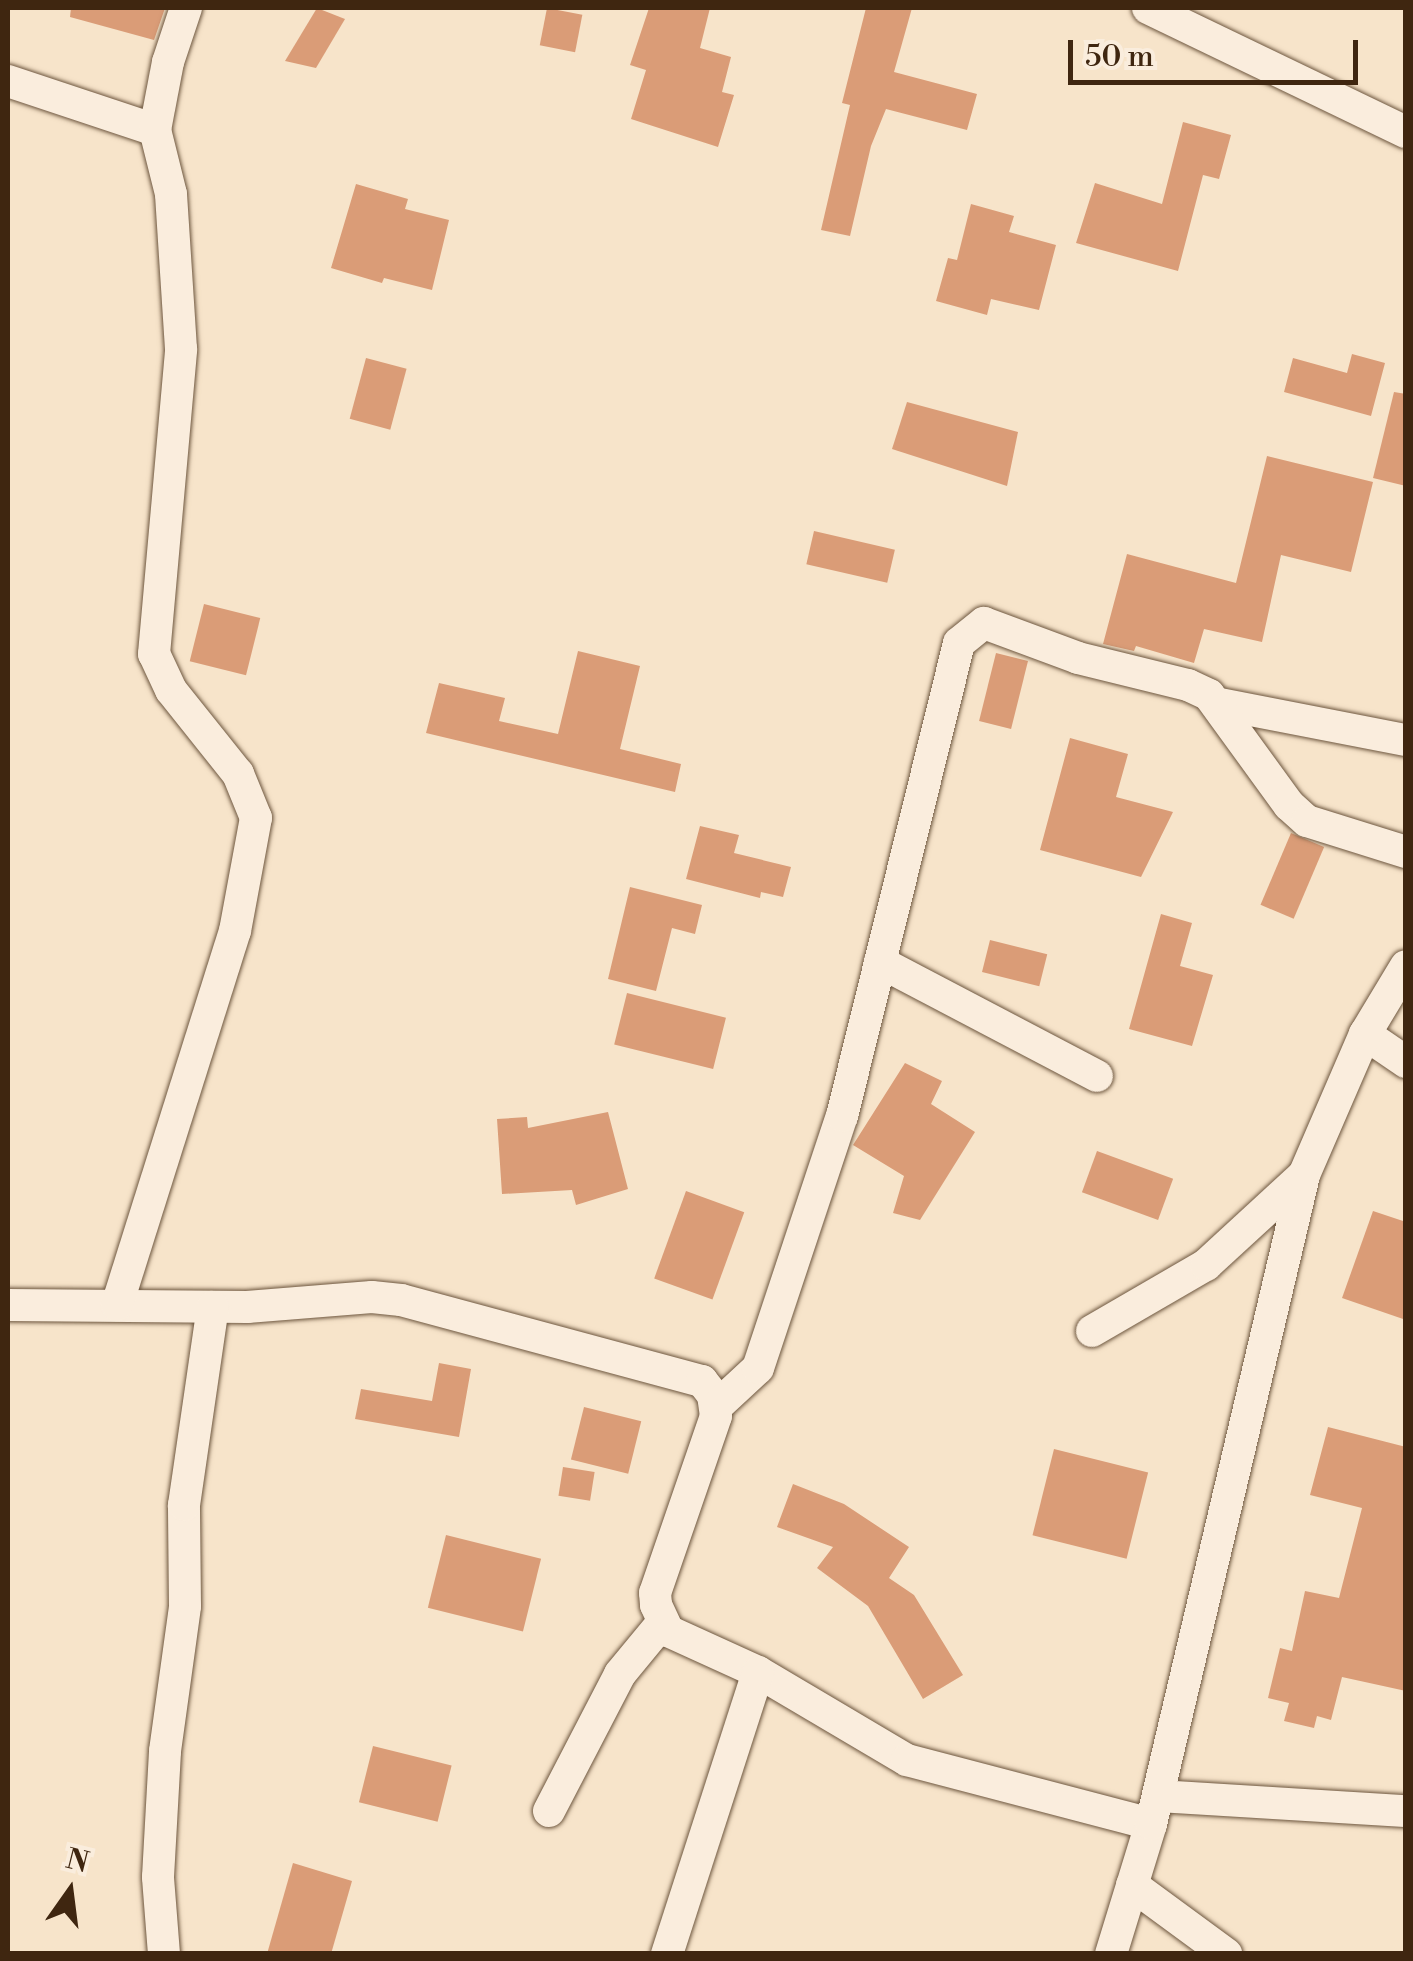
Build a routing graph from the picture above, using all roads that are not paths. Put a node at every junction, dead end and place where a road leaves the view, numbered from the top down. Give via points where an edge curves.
1 (186, 8) edge
2 (1148, 8) edge
3 (8, 81) edge
4 (155, 130) junction
5 (1406, 132) edge
6 (1220, 704) junction
7 (1406, 740) edge
8 (1406, 852) edge
9 (880, 962) junction
10 (1406, 966) edge
11 (1365, 1034) junction
12 (1406, 1062) edge
13 (1096, 1076) dead end
14 (1304, 1175) junction
15 (116, 1304) junction
16 (8, 1305) edge
17 (213, 1308) junction
18 (1092, 1331) dead end
19 (716, 1407) junction
20 (662, 1623) junction
21 (758, 1672) junction
22 (1155, 1810) junction
23 (548, 1811) dead end
24 (1406, 1812) edge
25 (1132, 1885) junction
26 (164, 1954) edge
27 (667, 1954) edge
28 (1111, 1954) edge
29 (1226, 1954) edge

1 - 4 street
2 - 5 street
3 - 4 street
4 - 15 street via 171,194 181,349 154,654 171,690 238,774 256,818 235,930
6 - 7 street
6 - 8 street via 1289,806 1307,821
6 - 9 street via 1188,686 1078,658 984,623 959,644
9 - 13 street
9 - 19 street via 842,1116 758,1368
10 - 11 street
11 - 12 street
11 - 14 street
14 - 18 street via 1206,1265
14 - 22 street
15 - 16 street
15 - 17 street
17 - 19 street via 401,1300 696,1378
17 - 26 street via 184,1506 185,1606 165,1751 158,1878
19 - 20 street via 656,1592
20 - 21 street
20 - 23 street via 620,1674
21 - 22 street via 907,1760
21 - 27 street
22 - 24 street
22 - 25 street
25 - 28 street
25 - 29 street

